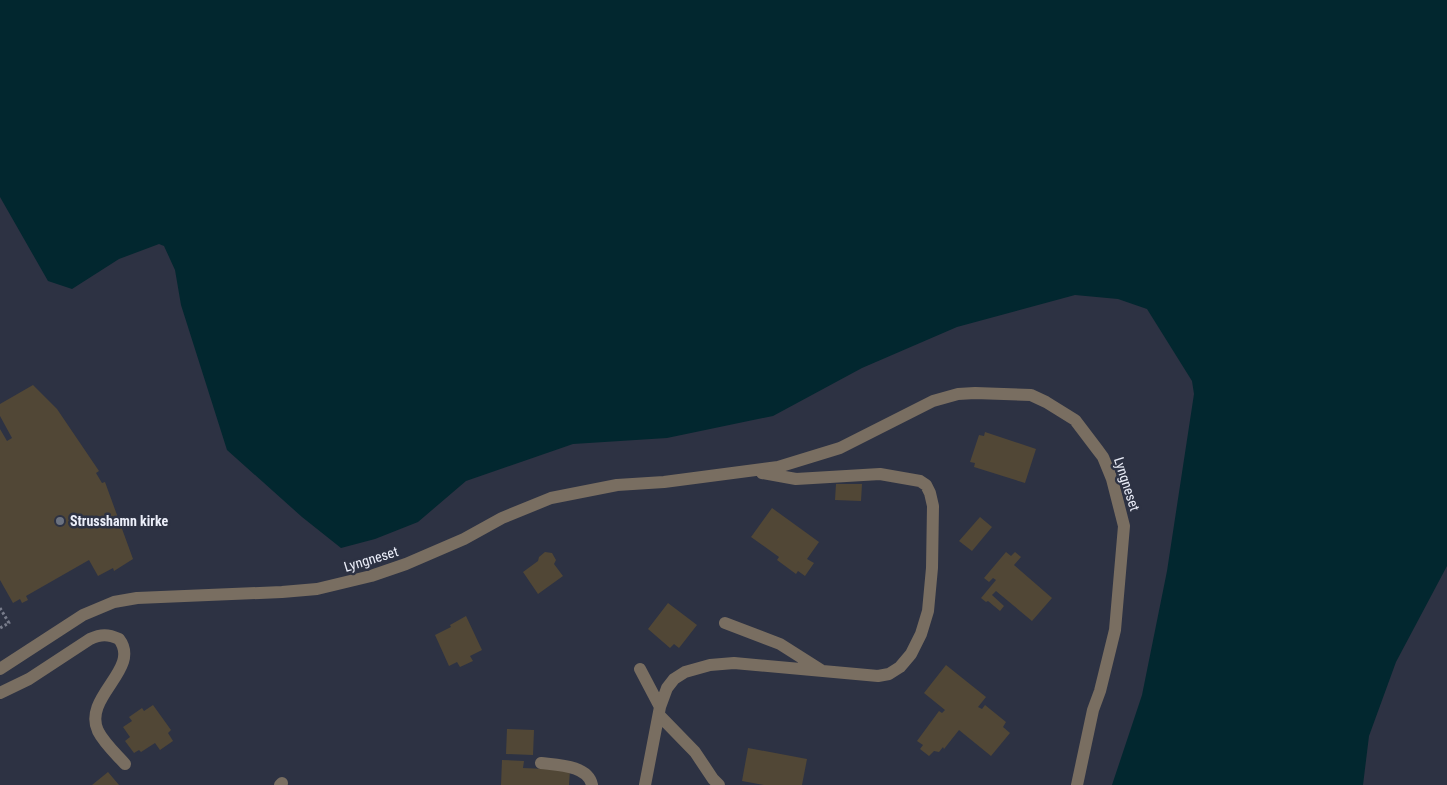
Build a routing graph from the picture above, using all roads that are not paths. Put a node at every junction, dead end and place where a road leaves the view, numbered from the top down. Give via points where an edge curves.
1 (753, 470) junction
2 (725, 623) dead end
3 (0, 669) edge
4 (640, 669) dead end
5 (821, 670) junction
6 (0, 693) edge
7 (660, 711) junction
8 (125, 764) dead end
9 (541, 764) dead end
10 (714, 783) edge
11 (592, 785) edge
12 (645, 785) edge
13 (1077, 785) edge

1 - 3 street, Lyngneset via 664,482 617,484 551,498 406,564 317,589 137,598 114,602 83,615
1 - 5 street, Lyngneset via 796,479 880,474 920,481 930,493 933,506 932,568 928,611 911,654 889,674 878,676
1 - 13 street, Lyngneset via 778,467 840,448 933,401 958,394 1031,395 1075,420 1103,457 1124,526 1115,630
2 - 5 street, Lyngneset via 780,644
4 - 7 street
5 - 7 street, Lyngneset via 734,663 684,672 667,688
6 - 8 street via 29,679 90,639 100,635 119,639 125,650 124,659 96,711 96,724 98,732
7 - 10 street via 695,752
7 - 12 street, Lyngneset
9 - 11 street via 578,770 588,776

